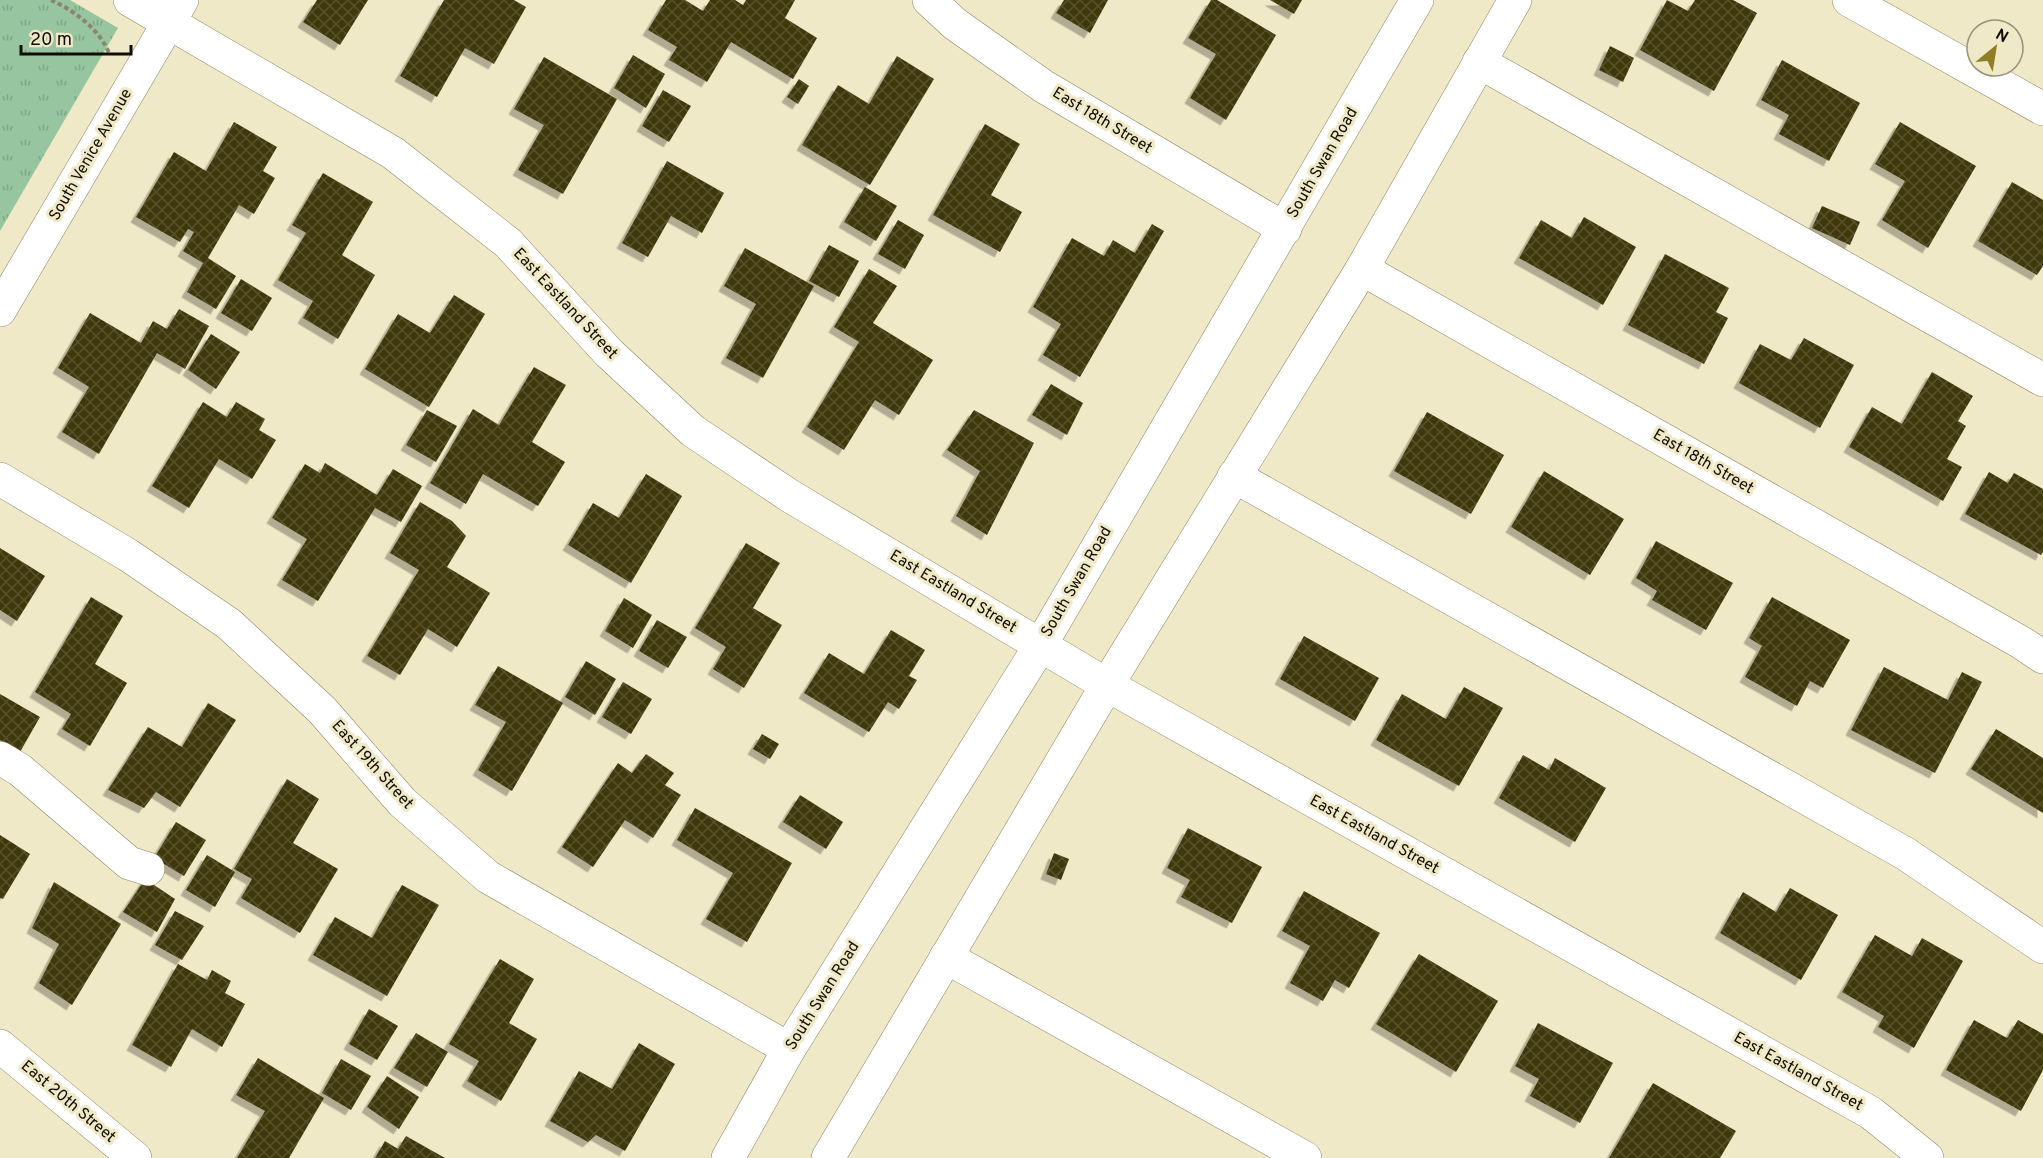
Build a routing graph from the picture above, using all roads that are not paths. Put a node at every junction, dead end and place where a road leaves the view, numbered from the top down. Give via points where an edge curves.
1 (130, 0) edge
2 (929, 0) edge
3 (1417, 0) edge
4 (1515, 0) edge
5 (1849, 0) edge
6 (175, 11) edge
7 (1479, 62) junction
8 (2043, 110) edge
9 (1285, 230) junction
10 (1362, 269) junction
11 (0, 310) edge
12 (2043, 380) edge
13 (1234, 476) junction
14 (0, 478) edge
15 (1040, 646) junction
16 (2043, 657) edge
17 (1107, 685) junction
18 (0, 758) edge
19 (148, 869) dead end
20 (2043, 947) edge
21 (946, 957) junction
22 (0, 1046) edge
23 (789, 1049) junction
24 (135, 1158) edge
25 (728, 1158) edge
26 (828, 1158) edge
27 (1305, 1158) edge
28 (1927, 1158) edge

1 - 6 street, East Eastland Street
2 - 9 street, East 18th Street via 955,24 1042,86
3 - 9 street, South Swan Road
4 - 7 street
5 - 8 street
6 - 11 street, South Venice Avenue
6 - 15 street, East Eastland Street via 393,153 508,243 609,353 693,431 790,496
7 - 10 street
7 - 12 street
9 - 15 street, South Swan Road
10 - 13 street
10 - 16 street, East 18th Street
13 - 17 street
13 - 20 street via 1906,854
14 - 23 street, East 19th Street via 128,555 229,624 322,710 402,802 488,877
15 - 17 street, East Eastland Street
15 - 23 street, South Swan Road
17 - 21 street
17 - 28 street, East Eastland Street via 1871,1113
18 - 19 street via 20,770 129,863
21 - 26 street
21 - 27 street
22 - 24 street, East 20th Street
23 - 25 street, South Swan Road

